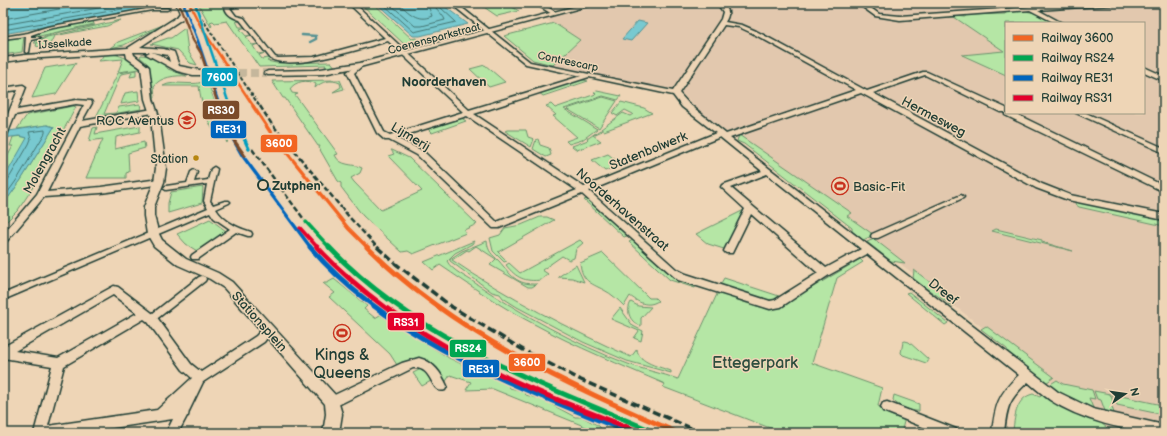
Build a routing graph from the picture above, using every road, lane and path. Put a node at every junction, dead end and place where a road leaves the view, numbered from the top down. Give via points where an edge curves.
1 (246, 3) edge
2 (351, 3) edge
3 (453, 3) edge
4 (537, 3) edge
5 (596, 3) edge
6 (720, 3) edge
7 (860, 3) edge
8 (1111, 3) edge
9 (180, 6) edge
10 (167, 9) dead end
11 (1032, 9) junction
12 (552, 12) junction
13 (1057, 22) edge
14 (722, 23) junction
15 (492, 34) junction
16 (29, 36) junction
17 (3, 38) edge
18 (38, 38) dead end
19 (390, 39) junction
20 (129, 50) junction
21 (26, 52) dead end
22 (408, 55) junction
23 (3, 60) edge
24 (360, 65) junction
25 (1145, 70) edge
26 (315, 72) junction
27 (202, 73) tunnel mouth
28 (268, 73) tunnel mouth
29 (350, 74) junction
30 (588, 75) junction
31 (1164, 80) edge
32 (3, 90) edge
33 (864, 92) junction
34 (674, 93) junction
35 (153, 111) junction
36 (1005, 111) edge
37 (12, 113) junction
38 (468, 113) junction
39 (1012, 114) edge
40 (1082, 114) edge
41 (78, 124) junction
42 (6, 125) edge
43 (3, 135) edge
44 (723, 135) junction
45 (388, 138) junction
46 (1164, 150) edge
47 (214, 169) dead end
48 (769, 171) junction
49 (194, 172) dead end
50 (212, 180) junction
51 (162, 185) junction
52 (190, 185) junction
53 (583, 190) junction
54 (1164, 190) edge
55 (41, 195) junction
56 (962, 197) dead end
57 (227, 202) dead end
58 (211, 208) junction
59 (750, 208) junction
60 (1164, 217) edge
61 (496, 226) joint
62 (235, 229) junction
63 (153, 234) junction
64 (248, 234) dead end
65 (875, 236) dead end
66 (3, 240) edge
67 (868, 250) junction
68 (729, 251) dead end
69 (195, 257) dead end
70 (825, 273) junction
71 (202, 279) dead end
72 (3, 297) edge
73 (149, 317) junction
74 (268, 330) junction
75 (3, 353) edge
76 (60, 363) junction
77 (1027, 376) junction
78 (200, 378) junction
79 (441, 386) dead end
80 (332, 402) junction
81 (887, 407) dead end
82 (184, 412) junction
83 (161, 414) junction
84 (1164, 430) edge
85 (40, 433) edge
86 (172, 433) edge
87 (331, 433) edge
88 (952, 433) edge
89 (998, 433) edge

1 - 19 street via 227,8 233,16 242,19 277,60 314,59
2 - 19 street, Noorderhavenstraat
3 - 15 street, Contrescarp
4 - 12 street
5 - 12 street, Coenensparkstraat
6 - 14 street via 727,11
7 - 11 street via 877,15 895,18
8 - 11 street
9 - 20 street via 182,16 176,22
10 - 16 street, IJsselkade via 47,28
11 - 13 street
12 - 15 street, Coenensparkstraat
14 - 33 street, Hermesweg via 748,28
14 - 34 street
15 - 22 street, Coenensparkstraat
15 - 30 street, Contrescarp via 528,63
16 - 17 street, IJsselkade
16 - 18 street, IJsselkade
16 - 21 street, IJsselkade
19 - 22 street, Noorderhavenstraat
20 - 23 street, IJsselkade
20 - 27 street, IJsselkade via 153,54 185,71
20 - 35 street, Stationsplein via 130,56 145,67
22 - 24 street, Coenensparkstraat
22 - 29 street, Coenensparkstraat
22 - 38 street, Noorderhavenstraat
24 - 26 street, Coenensparkstraat
24 - 29 street, Coenensparkstraat
25 - 31 street
26 - 28 street
26 - 29 street, Coenensparkstraat
29 - 45 street, Lijmerij via 381,133
30 - 34 street, Contrescarp
30 - 38 street
32 - 37 street via 23,87
33 - 36 street via 926,73
33 - 44 street
33 - 60 street, Hermesweg via 1052,192
34 - 44 street, Dreef
35 - 41 street
35 - 51 street, Stationsplein
37 - 41 street, Molengracht via 81,101 88,103
37 - 42 street
38 - 45 street
38 - 53 street, Noorderhavenstraat
39 - 54 street
40 - 46 street
41 - 55 street, Molengracht
42 - 43 street
44 - 48 street, Dreef
44 - 53 street, Statenbolwerk
45 - 61 street, Lijmerij via 420,153
47 - 50 street
48 - 59 street via 725,187
48 - 67 street, Dreef
49 - 52 street
50 - 52 street
50 - 58 street via 207,202
51 - 52 street
51 - 55 street
51 - 63 street, Stationsplein via 149,207
53 - 61 street, Statenbolwerk
53 - 70 street, Noorderhavenstraat via 673,271 691,280 770,305 776,304
55 - 66 street, Molengracht
56 - 65 street
57 - 58 street
58 - 62 street via 216,216
58 - 63 street
59 - 68 street
59 - 70 street
62 - 64 street
62 - 69 street
63 - 72 street
63 - 74 street, Stationsplein via 158,243 182,262 228,285
67 - 70 street, Noorderhavenstraat
67 - 77 street, Dreef
71 - 73 street
73 - 75 street via 114,290
73 - 76 street
73 - 78 street via 187,367
74 - 78 street via 260,339
74 - 80 street, Stationsplein
75 - 76 street
76 - 85 street
77 - 84 street, Dreef via 1077,409
77 - 89 street via 1005,397 1001,405
78 - 82 street
78 - 83 street
79 - 80 street via 428,366 416,363
80 - 87 street via 334,414
81 - 88 street
82 - 83 street
82 - 86 street
83 - 85 street

